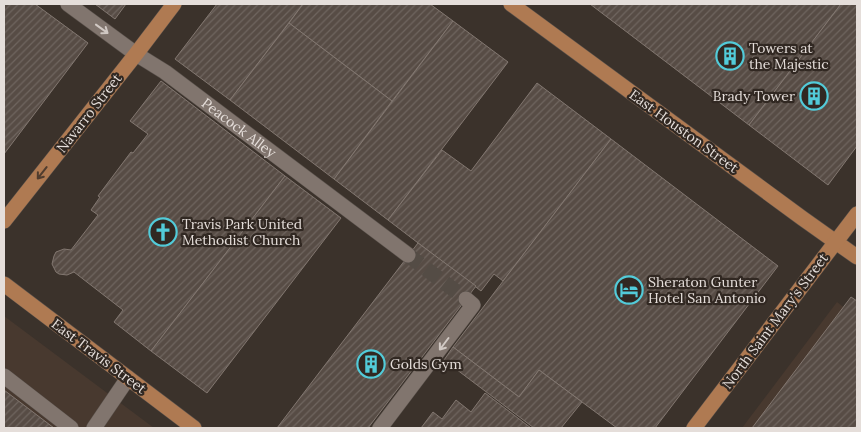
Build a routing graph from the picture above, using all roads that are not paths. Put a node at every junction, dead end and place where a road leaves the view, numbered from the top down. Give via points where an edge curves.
1 (68, 4) edge
2 (174, 4) edge
3 (510, 4) edge
4 (136, 54) junction
5 (857, 214) edge
6 (4, 222) edge
7 (836, 241) junction
8 (408, 255) tunnel mouth
9 (857, 257) edge
10 (4, 284) edge
11 (469, 302) dead end
12 (4, 376) edge
13 (128, 378) junction
14 (71, 428) edge
15 (94, 428) edge
16 (194, 428) edge
17 (380, 428) edge
18 (694, 428) edge

1 -> 4 lane, Peacock Alley
2 - 4 main road, Navarro Street
3 - 7 main road, East Houston Street
4 -> 6 main road, Navarro Street
4 - 8 lane, Peacock Alley via 165,72
5 - 7 main road, North Saint Mary's Street
7 - 9 main road, East Houston Street
7 - 18 main road, North Saint Mary's Street
10 - 13 main road, East Travis Street
11 -> 17 lane
12 - 14 lane
13 - 15 lane
13 - 16 main road, East Travis Street

